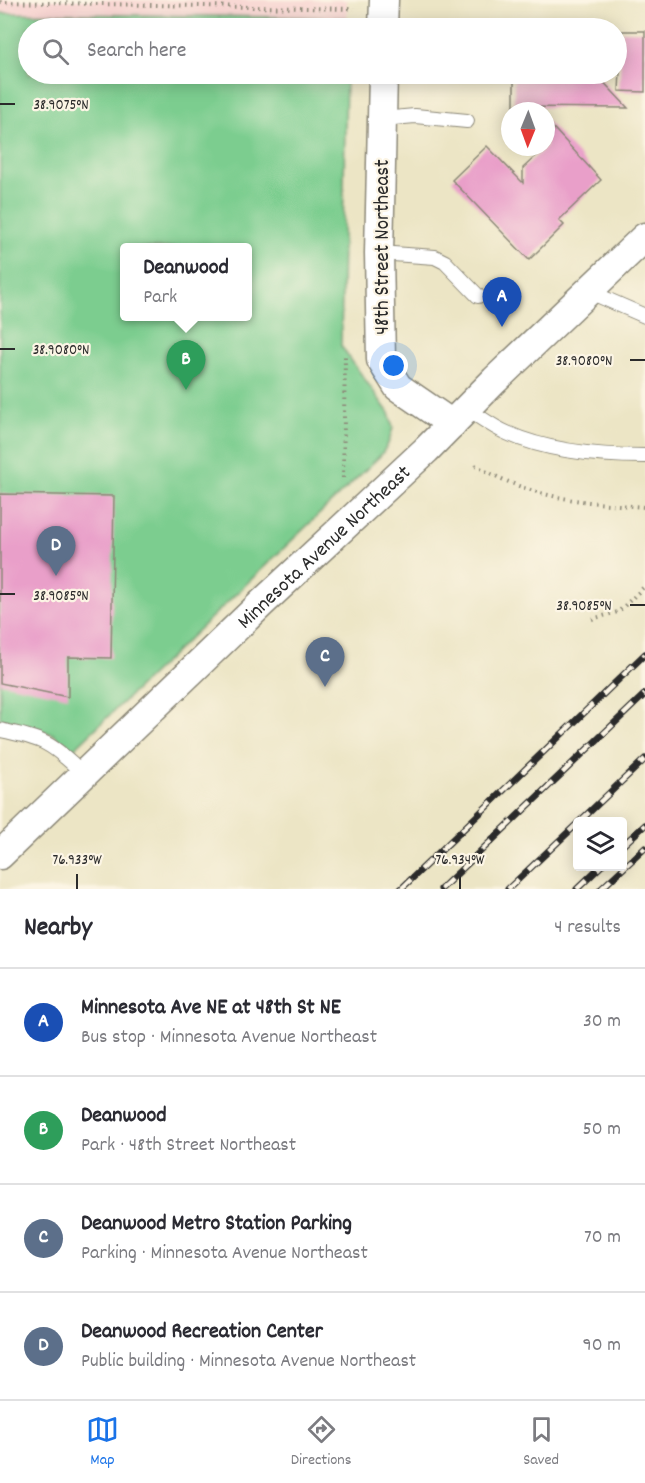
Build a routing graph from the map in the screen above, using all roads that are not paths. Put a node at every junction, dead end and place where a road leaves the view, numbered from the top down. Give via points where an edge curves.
1 (371, 4) edge
2 (379, 18) edge
3 (383, 84) edge
4 (382, 119) junction
5 (467, 121) dead end
6 (645, 237) edge
7 (379, 253) junction
8 (590, 292) junction
9 (478, 297) dead end
10 (645, 316) edge
11 (459, 416) junction
12 (645, 456) edge
13 (0, 730) edge
14 (84, 774) junction
15 (0, 855) edge

1 - 2 street
3 - 4 street, 48th Street Northeast
4 - 5 lane via 415,116
4 - 7 street, 48th Street Northeast
6 - 8 street, Minnesota Avenue Northeast
7 - 9 lane via 435,256
7 - 11 street, 48th Street Northeast via 381,360 398,387
8 - 10 lane
8 - 11 street, Minnesota Avenue Northeast
11 - 12 lane via 537,444
11 - 14 street, Minnesota Avenue Northeast
13 - 14 lane via 51,744
14 - 15 street, Minnesota Avenue Northeast

